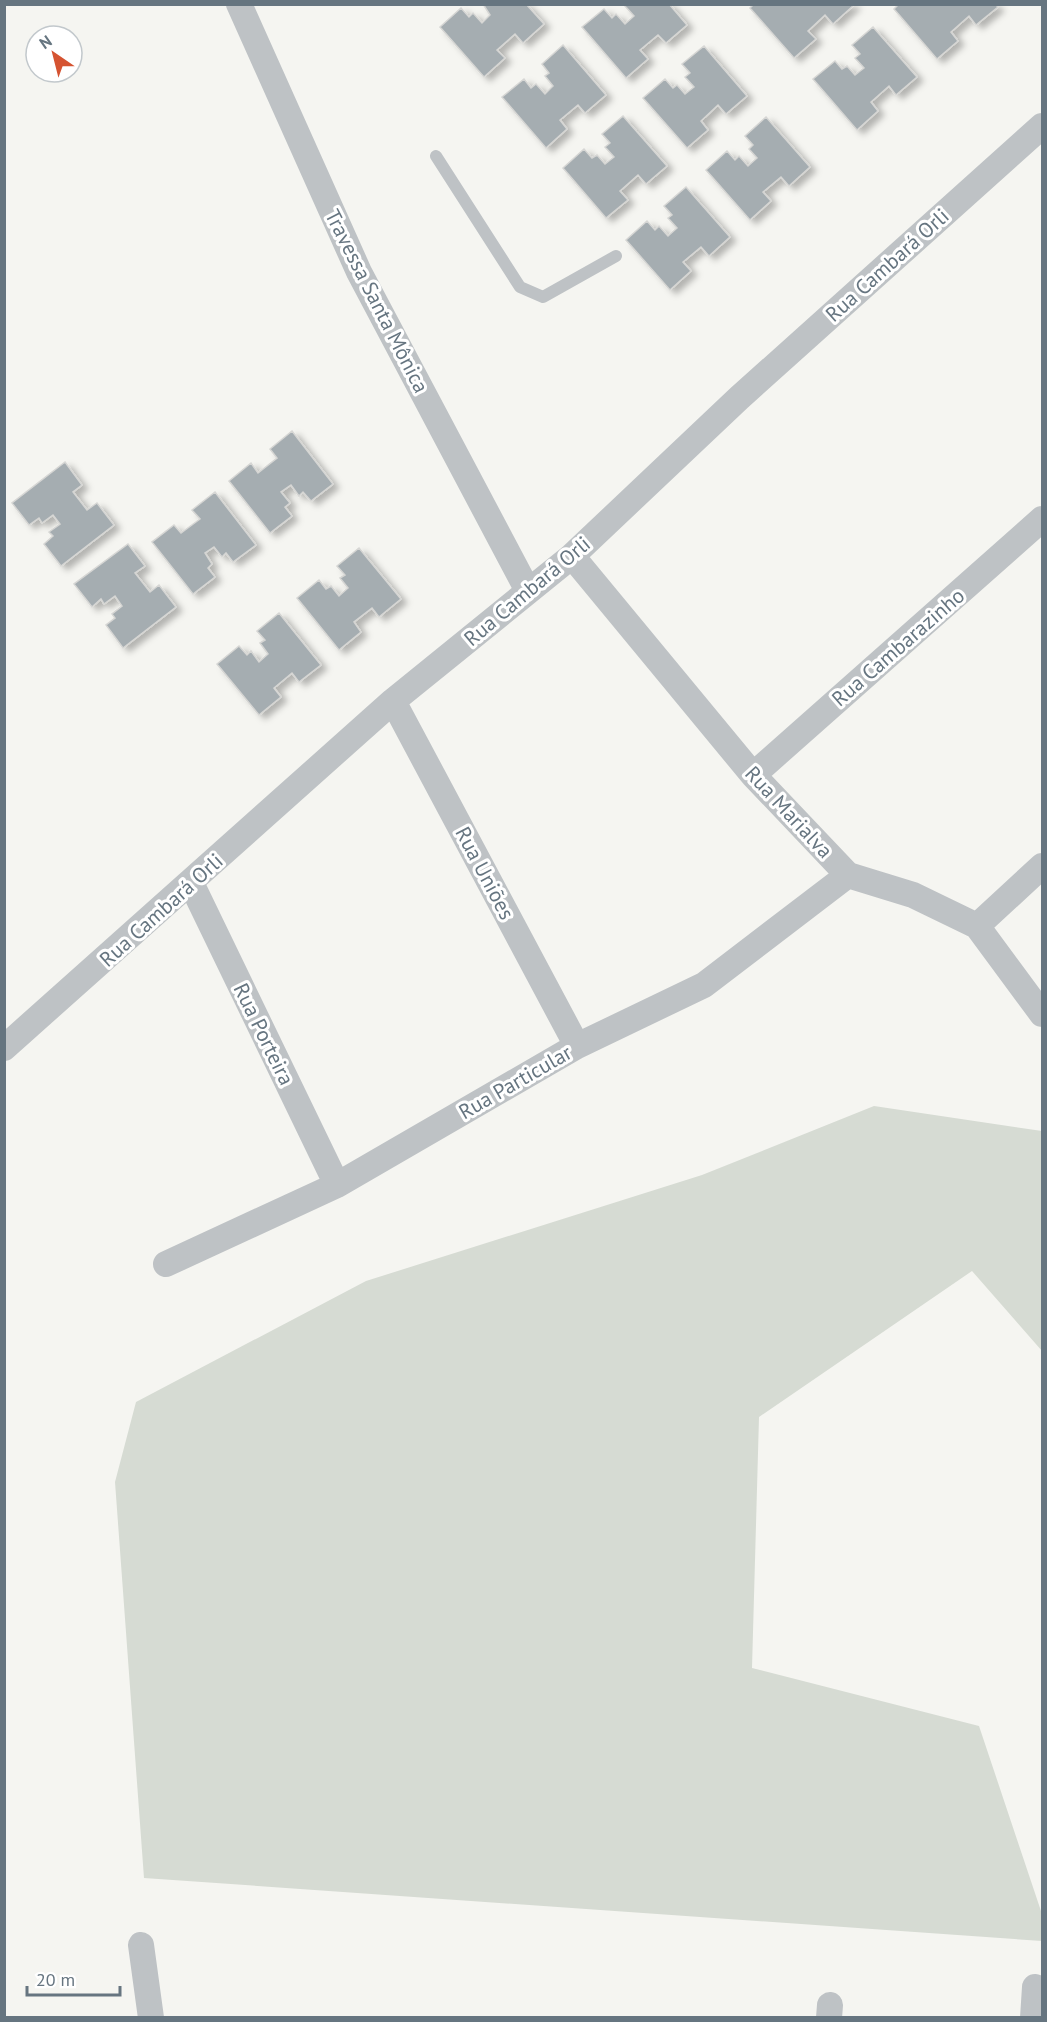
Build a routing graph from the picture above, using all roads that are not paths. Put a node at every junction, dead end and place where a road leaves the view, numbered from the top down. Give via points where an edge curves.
1 (239, 4) edge
2 (1042, 126) edge
3 (436, 156) dead end
4 (616, 256) dead end
5 (1042, 519) edge
6 (572, 556) junction
7 (528, 591) junction
8 (393, 701) junction
9 (753, 775) junction
10 (1042, 866) edge
11 (848, 875) junction
12 (191, 883) junction
13 (977, 926) junction
14 (1042, 1014) edge
15 (577, 1046) junction
16 (4, 1047) edge
17 (336, 1185) junction
18 (166, 1264) dead end
19 (141, 1945) dead end
20 (1035, 1987) dead end
21 (151, 2018) edge
22 (1033, 2018) edge

1 - 7 street, Travessa Santa Mônica via 359,272
2 - 6 street, Rua Cambará Orli via 738,398
3 - 4 lane via 520,287 543,297
5 - 9 street, Rua Cambarazinho
6 - 7 street, Rua Cambará Orli
6 - 9 street, Rua Marialva
7 - 8 street, Rua Cambará Orli
8 - 12 street, Rua Cambará Orli
8 - 15 street, Rua Uniões
9 - 11 street, Rua Marialva
10 - 13 street
11 - 13 street, Rua Marialva via 913,895
11 - 15 street, Rua Particular via 704,985
12 - 16 street, Rua Cambará Orli
12 - 17 street, Rua Porteira
13 - 14 street, Rua Marialva
15 - 17 street, Rua Particular
17 - 18 street, Rua Particular
19 - 21 street
20 - 22 street

